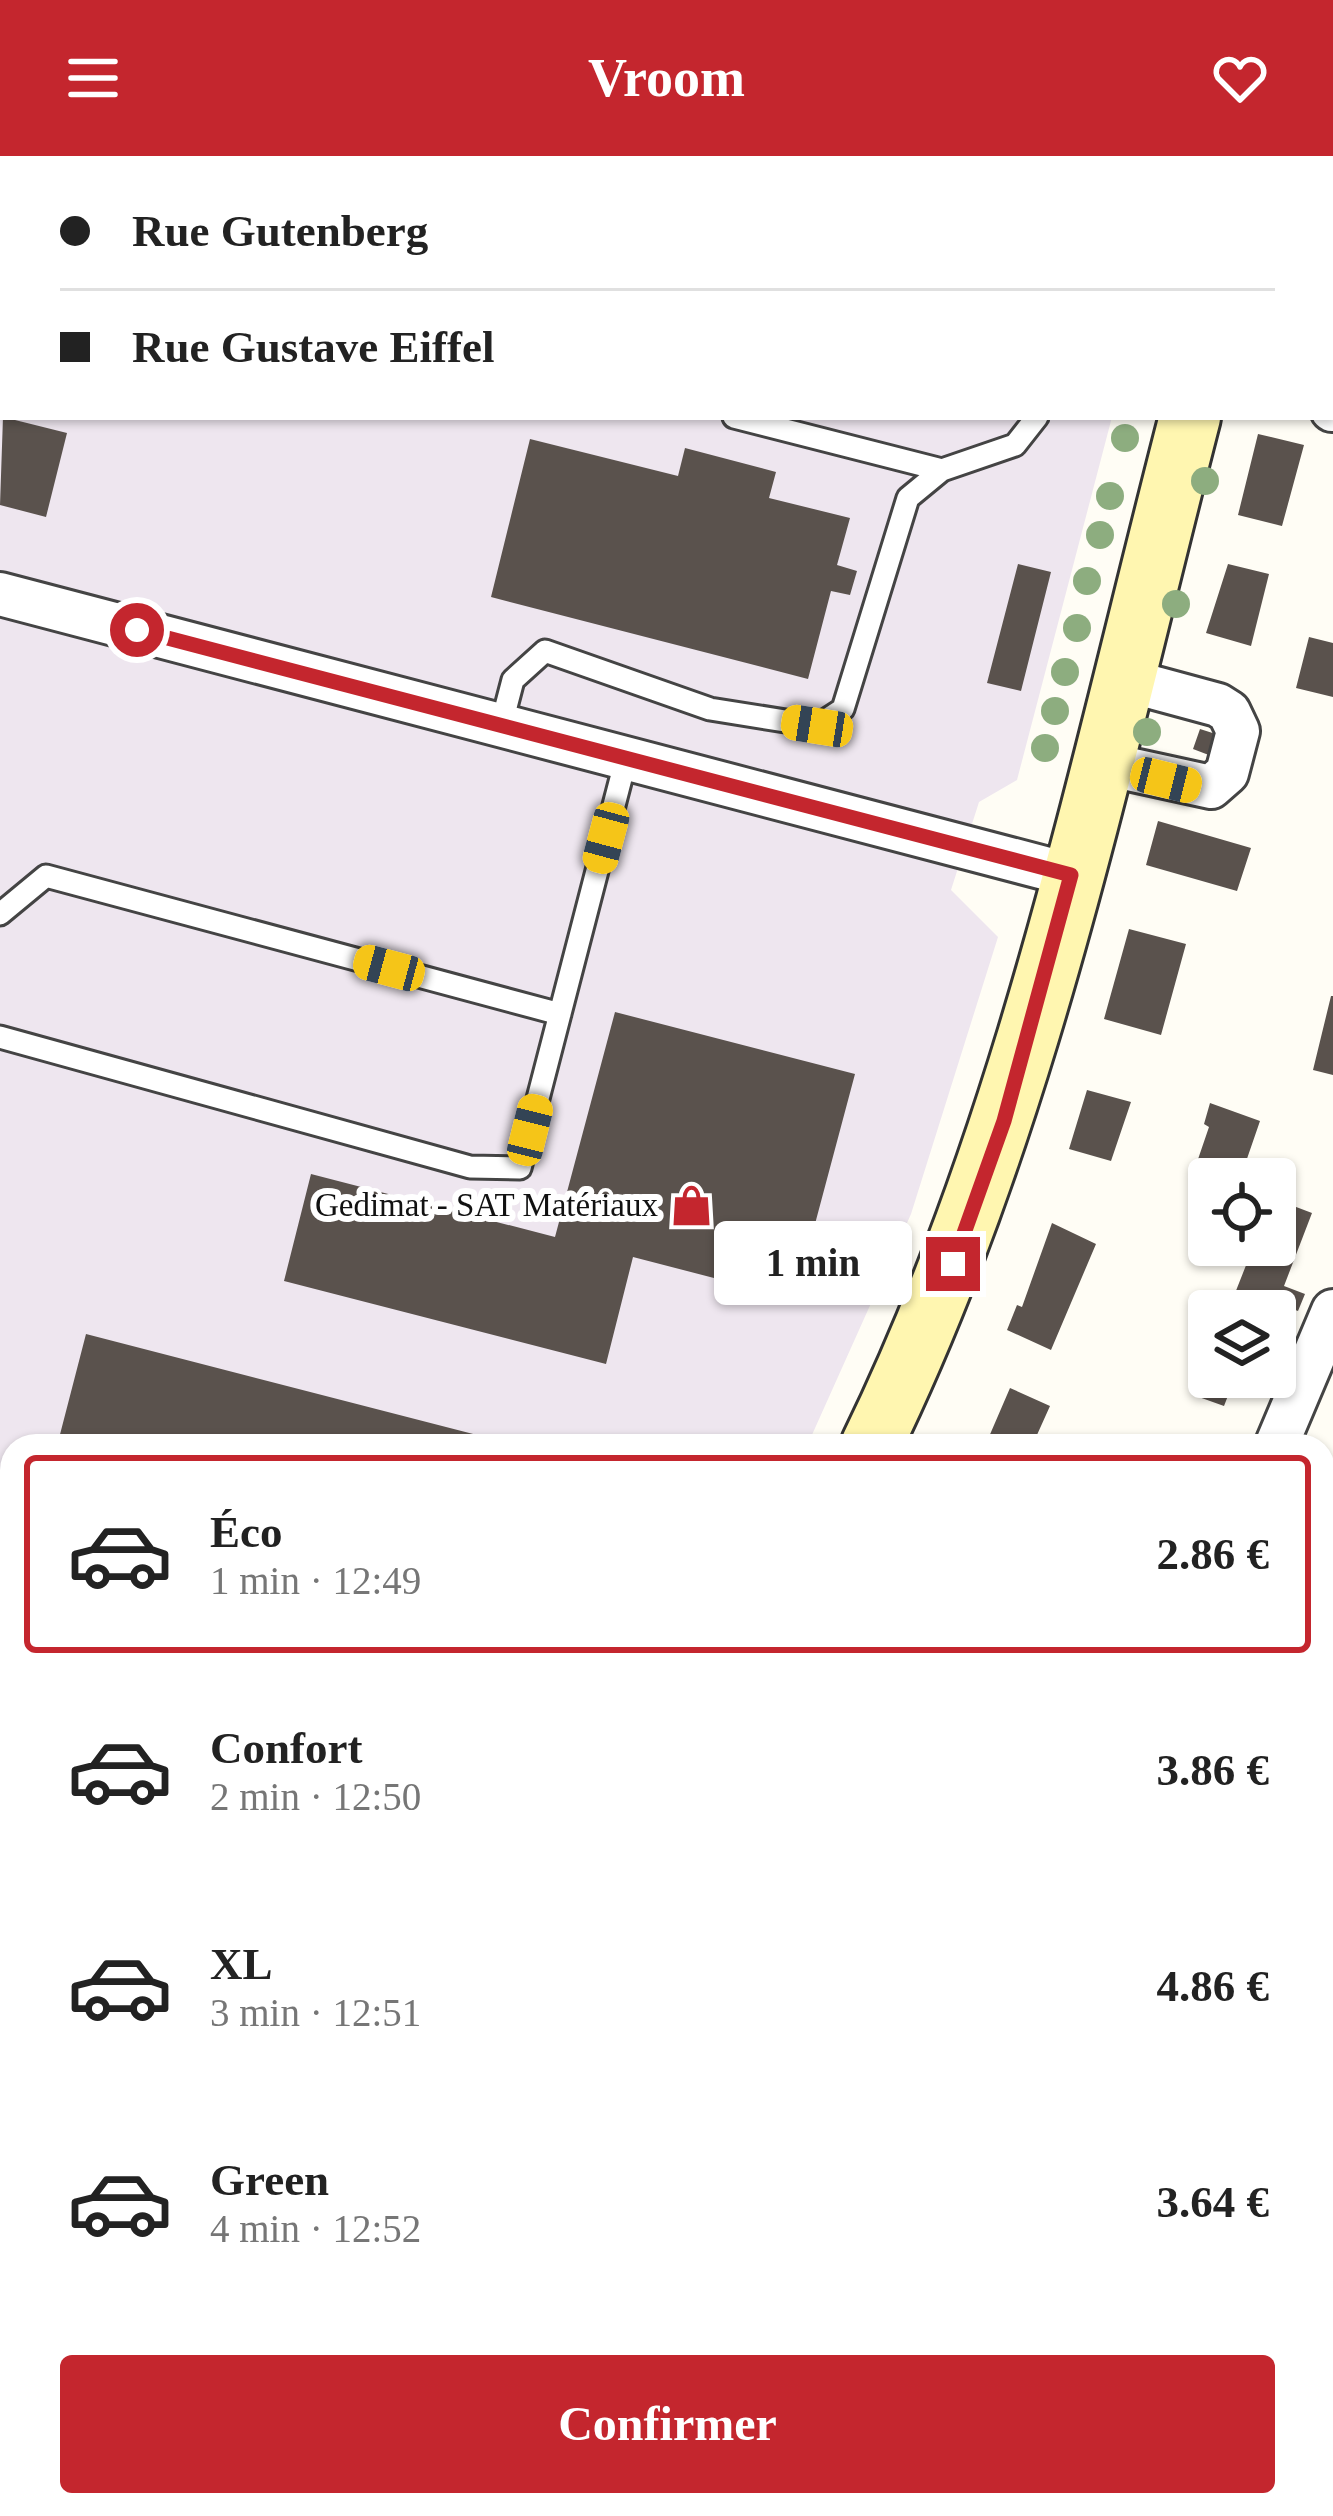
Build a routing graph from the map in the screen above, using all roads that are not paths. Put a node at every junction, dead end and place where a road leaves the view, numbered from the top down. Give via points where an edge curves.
1 (746, 420) edge
2 (1035, 420) edge
3 (1189, 420) edge
4 (942, 470) junction
5 (0, 594) edge
6 (1122, 679) junction
7 (501, 726) junction
8 (626, 759) junction
9 (1100, 763) junction
10 (1071, 875) junction
11 (0, 914) edge
12 (560, 1014) junction
13 (0, 1037) edge
14 (1333, 1311) edge
15 (877, 1434) edge
16 (1281, 1434) edge

1 - 4 lane
2 - 4 lane via 1015,445
3 - 6 street
4 - 7 lane via 908,498 843,709 817,726 710,710 545,651 514,680
5 - 7 street
6 - 9 street
6 - 9 street via 1228,712 1238,731 1233,752 1221,781 1199,788
7 - 8 street
8 - 10 street
8 - 12 lane
9 - 10 street
10 - 15 street via 979,1195
11 - 12 lane via 46,876
12 - 13 lane via 520,1168 470,1167
14 - 16 street

